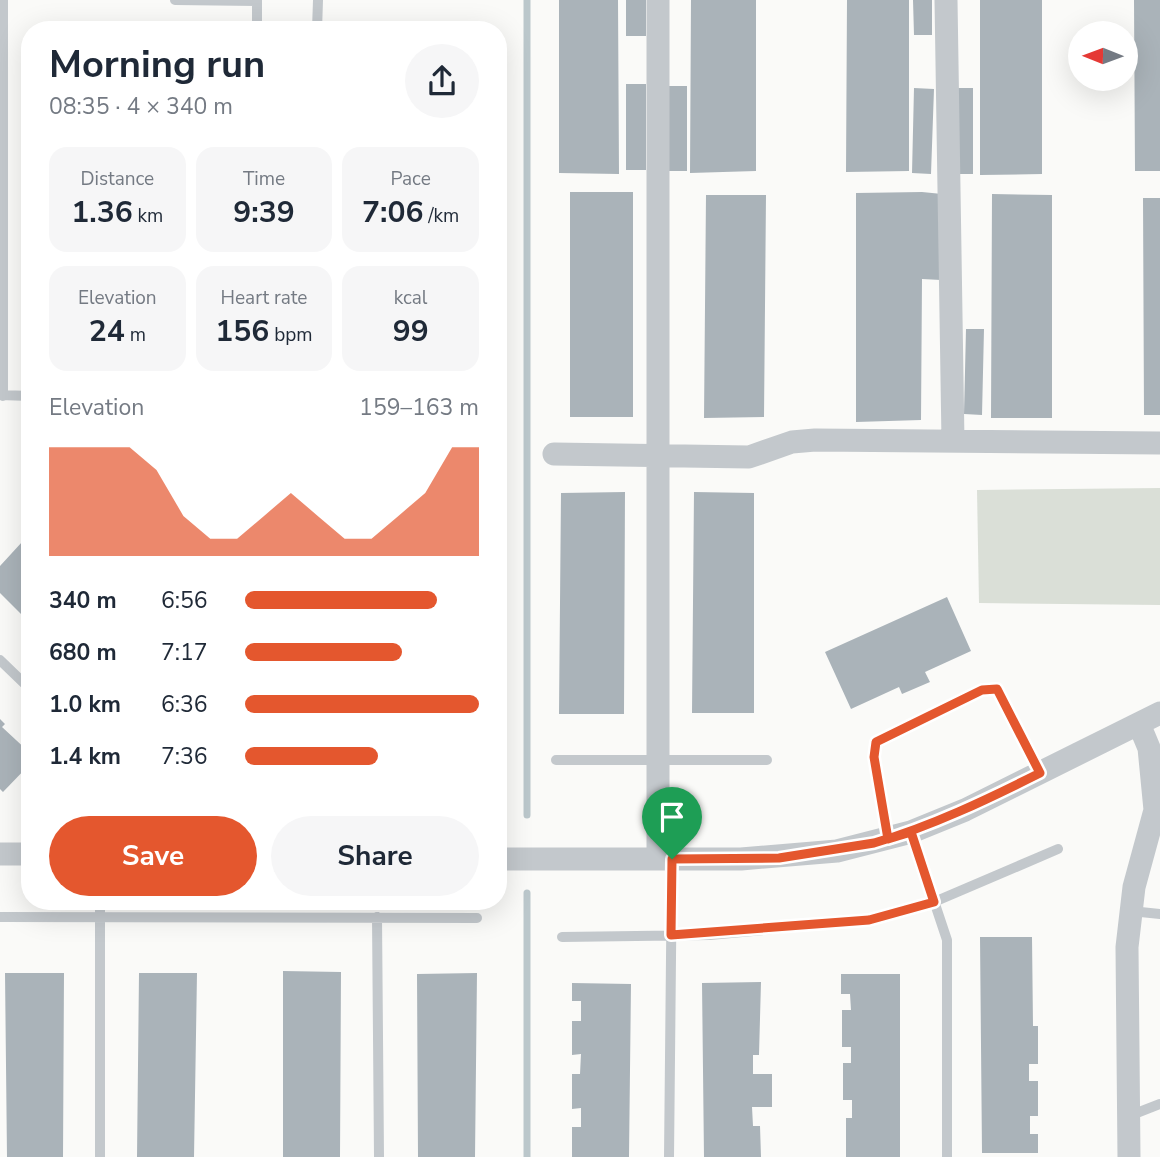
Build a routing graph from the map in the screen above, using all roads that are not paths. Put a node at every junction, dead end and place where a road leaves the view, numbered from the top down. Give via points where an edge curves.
1 (3, 0) edge
2 (175, 0) edge
3 (318, 0) edge
4 (658, 0) edge
5 (946, 0) edge
6 (257, 1) edge
7 (257, 21) edge
8 (317, 21) edge
9 (2, 396) edge
10 (21, 396) edge
11 (953, 441) junction
12 (1160, 443) edge
13 (554, 454) dead end
14 (658, 455) junction
15 (0, 660) edge
16 (21, 681) edge
17 (1160, 713) edge
18 (1139, 724) junction
19 (556, 760) dead end
20 (659, 760) junction
21 (768, 760) dead end
22 (1040, 773) junction
23 (1156, 777) edge
24 (911, 832) junction
25 (888, 839) junction
26 (1058, 849) dead end
27 (0, 854) edge
28 (21, 854) edge
29 (507, 859) edge
30 (665, 859) junction
31 (934, 902) junction
32 (99, 910) edge
33 (1131, 911) junction
34 (1160, 914) edge
35 (0, 917) edge
36 (99, 917) junction
37 (377, 917) junction
38 (477, 918) dead end
39 (671, 935) junction
40 (562, 937) dead end
41 (1160, 1104) edge
42 (1129, 1116) junction
43 (100, 1157) edge
44 (379, 1157) edge
45 (669, 1157) edge
46 (947, 1157) edge
47 (1129, 1157) edge

1 - 9 lane
2 - 6 lane
3 - 8 lane
4 - 14 street
5 - 11 street
6 - 7 lane
9 - 10 lane
11 - 12 street
11 - 14 street via 815,440 792,442 749,457
13 - 14 street
14 - 20 street
15 - 16 lane
17 - 18 street
18 - 22 street
18 - 23 street
19 - 20 lane
20 - 21 lane
20 - 30 street
22 - 24 street
22 - 25 lane via 997,689 982,690 876,742 874,757
23 - 33 street via 1154,810
24 - 25 street
24 - 31 lane
25 - 30 street via 779,858
26 - 31 lane
27 - 28 street
29 - 30 street
30 - 39 lane
31 - 39 lane via 869,920
31 - 46 lane via 947,940
32 - 36 lane
33 - 34 lane
33 - 42 street via 1127,947
35 - 36 lane
36 - 37 lane
36 - 43 lane
37 - 38 lane
37 - 44 lane
39 - 40 lane
39 - 45 lane
41 - 42 lane
42 - 47 street

